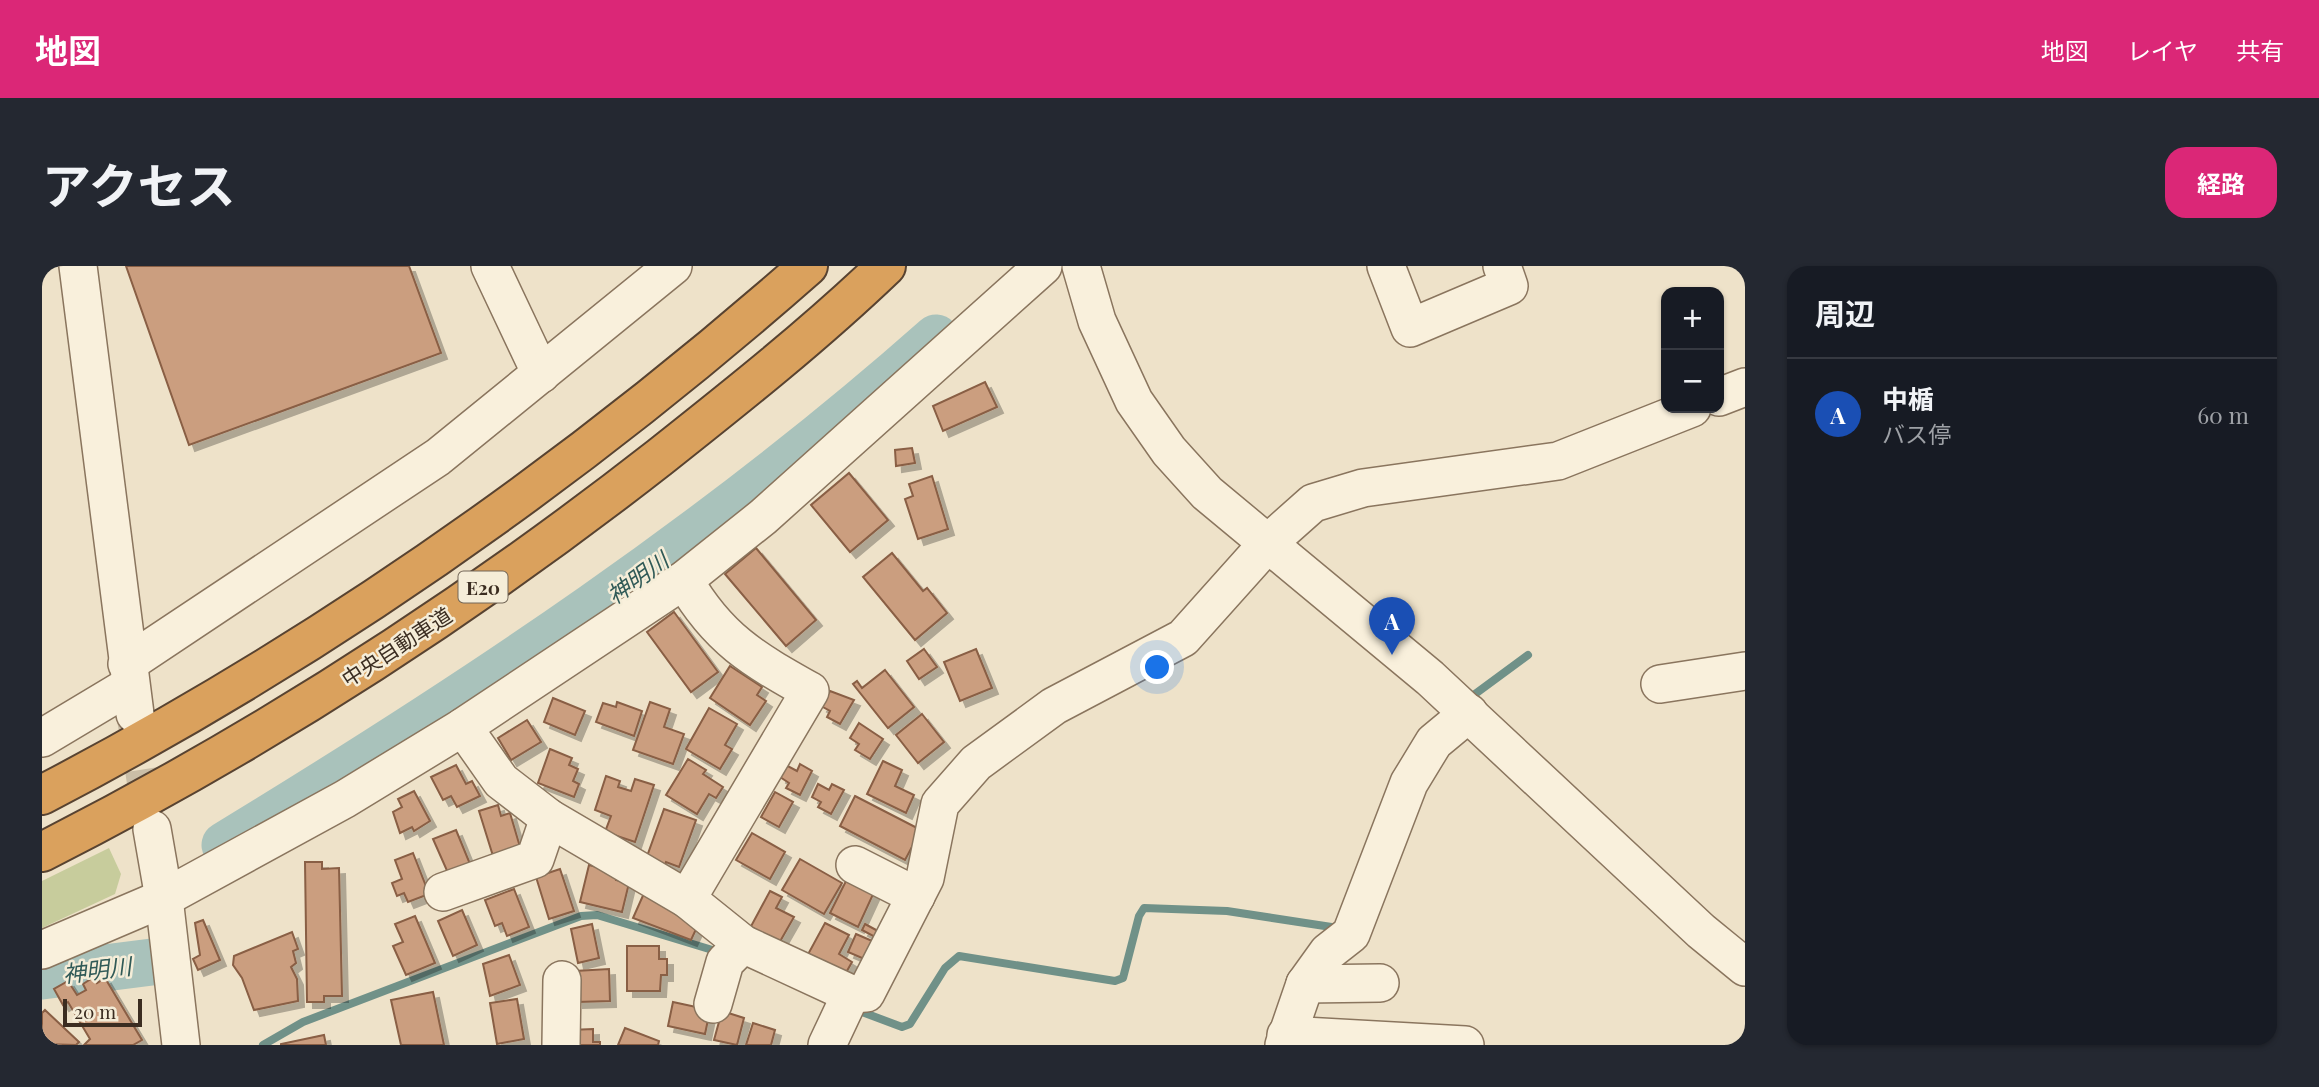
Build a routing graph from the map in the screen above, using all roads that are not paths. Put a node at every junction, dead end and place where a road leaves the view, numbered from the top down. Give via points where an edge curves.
1 (78, 266) edge
2 (490, 266) edge
3 (674, 266) edge
4 (808, 266) edge
5 (886, 266) edge
6 (1044, 266) edge
7 (1081, 266) edge
8 (1386, 266) edge
9 (1502, 266) edge
10 (541, 374) junction
11 (1745, 387) edge
12 (1724, 395) edge
13 (1679, 413) edge
14 (1268, 543) junction
15 (684, 580) junction
16 (1745, 671) edge
17 (1660, 684) dead end
18 (130, 688) junction
19 (1469, 713) junction
20 (463, 727) junction
21 (42, 738) edge
22 (42, 795) edge
23 (550, 818) junction
24 (152, 829) tunnel mouth
25 (42, 852) edge
26 (855, 865) dead end
27 (443, 892) dead end
28 (916, 896) junction
29 (164, 898) junction
30 (687, 899) junction
31 (743, 944) junction
32 (42, 950) edge
33 (1745, 967) edge
34 (562, 980) dead end
35 (1380, 983) dead end
36 (1305, 984) junction
37 (851, 994) junction
38 (713, 1004) dead end
39 (1285, 1040) edge
40 (181, 1045) edge
41 (561, 1045) edge
42 (827, 1045) edge
43 (1465, 1045) edge

1 - 18 street
2 - 10 street
3 - 10 street
4 - 22 highway, E20 via 692,366 415,573 264,671
5 - 25 highway, 中央自動車道 / E20 via 733,400 588,513 439,618 286,717
6 - 15 street via 763,517
7 - 14 street via 1097,321 1134,401 1169,451 1207,493
8 - 9 street via 1410,328 1509,286
10 - 18 street
11 - 12 street
13 - 14 street via 1558,461 1363,488 1312,503
14 - 19 street
14 - 28 street via 1183,638 1054,706 976,764 940,804 925,878
15 - 20 street
15 - 30 street via 718,630 750,657 810,691
16 - 17 street
18 - 21 street
19 - 33 street
19 - 36 street via 1434,742 1409,783 1351,934 1328,952
20 - 23 street via 501,781
20 - 29 street via 345,799
23 - 27 street via 535,859
23 - 30 street
24 - 29 street
26 - 28 street
28 - 37 street via 866,993
29 - 32 street
29 - 40 street
30 - 31 street
31 - 37 street
31 - 38 street via 725,962
34 - 41 street
35 - 36 street
36 - 39 street
37 - 42 street
39 - 43 street

